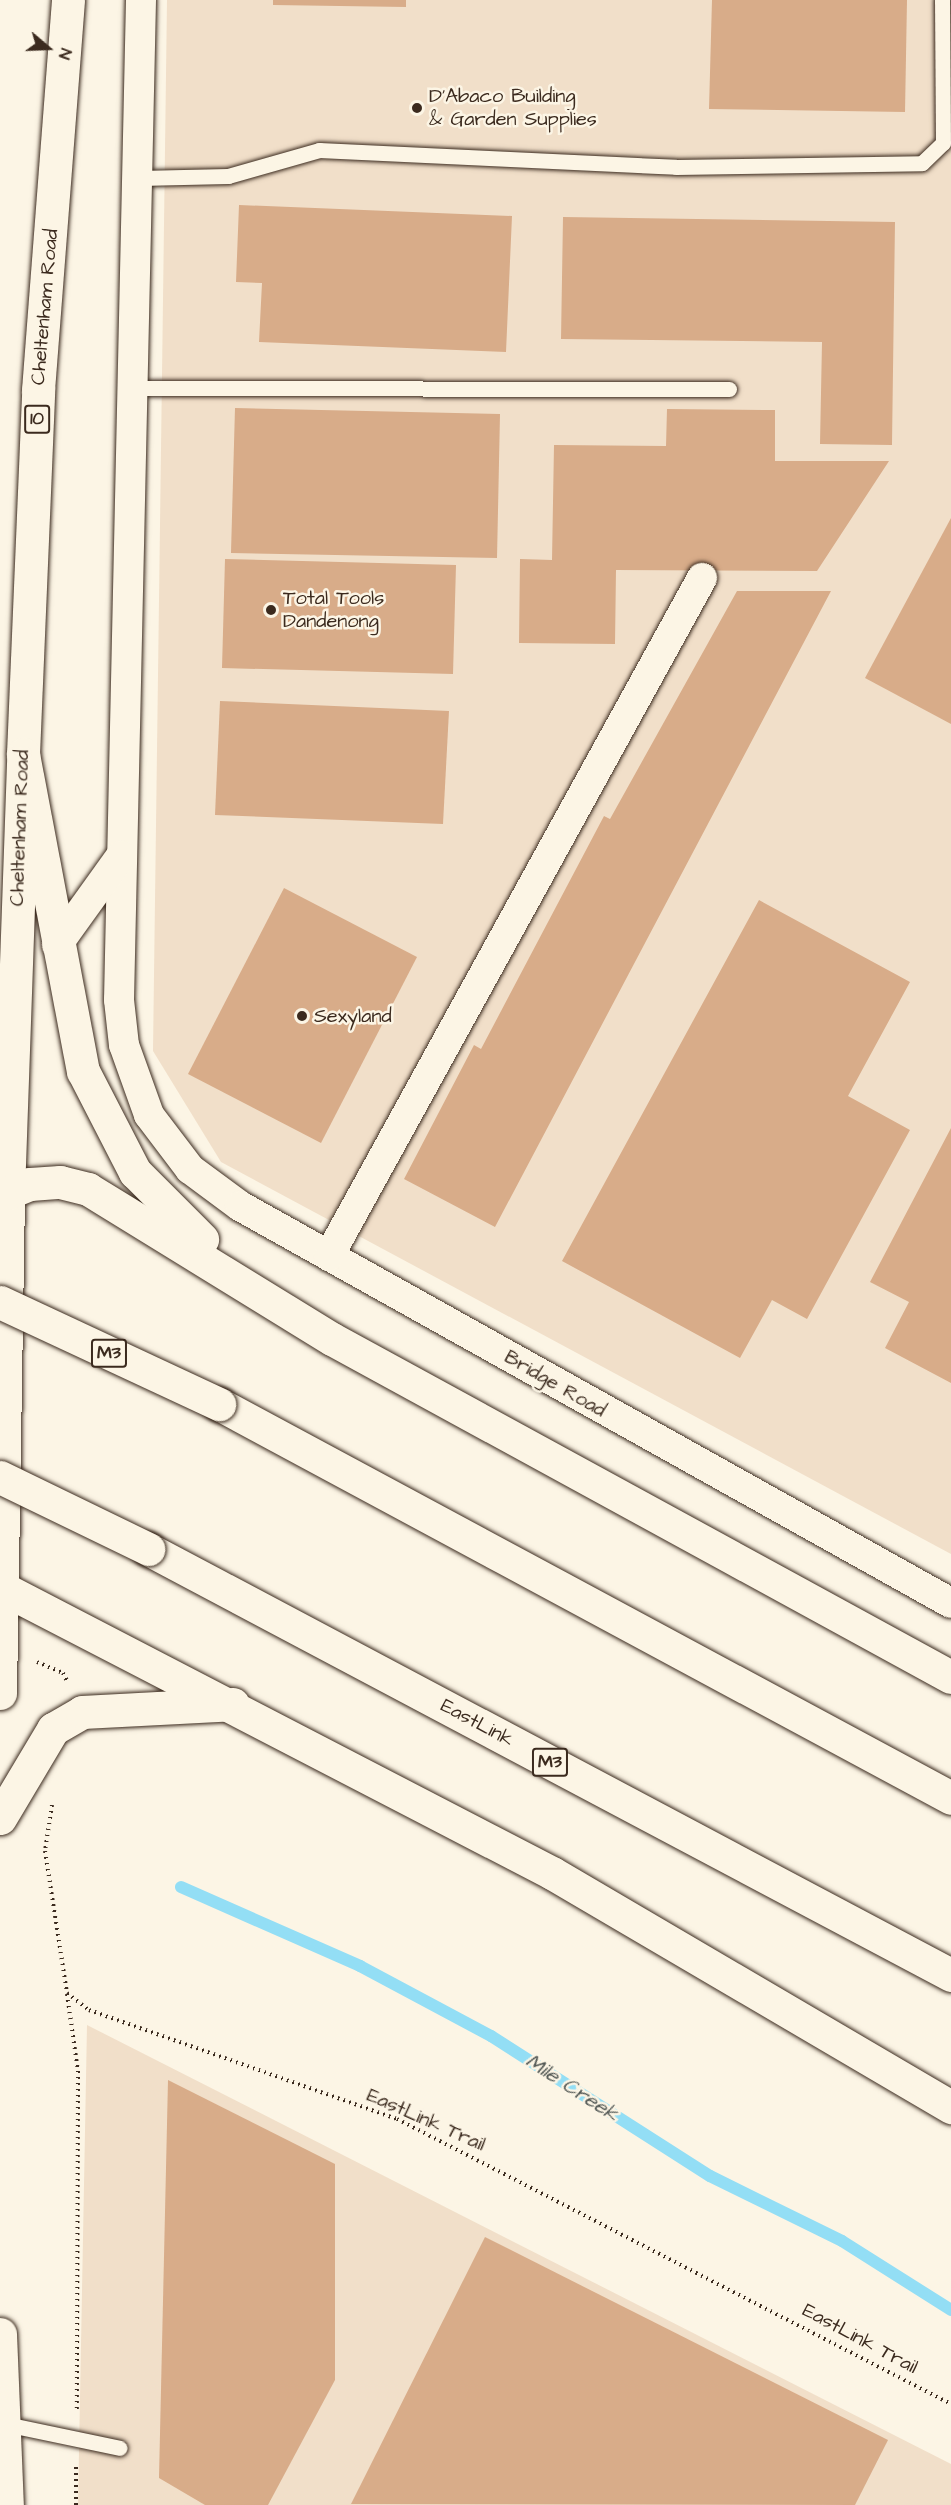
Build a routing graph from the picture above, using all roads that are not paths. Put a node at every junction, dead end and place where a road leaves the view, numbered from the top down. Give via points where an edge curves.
1 (68, 0) edge
2 (141, 0) edge
3 (942, 0) edge
4 (139, 177) junction
5 (134, 388) junction
6 (729, 389) dead end
7 (702, 578) dead end
8 (23, 754) junction
9 (121, 856) junction
10 (57, 945) junction
11 (4, 1195) edge
12 (329, 1256) junction
13 (0, 1302) edge
14 (332, 1339) junction
15 (0, 1477) edge
16 (1, 1587) edge
17 (951, 1603) edge
18 (951, 1677) edge
19 (0, 1693) edge
20 (235, 1704) junction
21 (951, 1798) edge
22 (0, 1818) edge
23 (951, 1975) edge
24 (951, 2107) edge
25 (0, 2334) edge
26 (5, 2424) junction
27 (120, 2448) dead end
28 (8, 2505) edge

1 - 8 main road, Cheltenham Road / 10 via 38,390
2 - 4 street
3 - 4 lane via 944,143 922,163 676,167 319,150 228,176
4 - 5 street
5 - 6 lane
5 - 9 street
7 - 12 street
8 - 10 main road
8 - 11 main road, Cheltenham Road / 10
9 - 10 street
9 - 12 street, Bridge Road via 123,1045 137,1089 171,1148 218,1192
10 - 14 main road via 83,1071 114,1140 135,1172 183,1224
11 - 14 main road via 60,1182 88,1189
11 - 16 main road, Cheltenham Road / 10
12 - 17 street, Bridge Road
13 - 21 main road, M3, bridge via 219,1404
14 - 18 main road
15 - 23 main road, EastLink / M3, bridge via 148,1549
16 - 19 main road, Cheltenham Road / 10
16 - 20 main road
20 - 22 main road via 82,1712 53,1729
20 - 24 main road via 552,1873
25 - 26 main road
26 - 27 lane
26 - 28 main road

